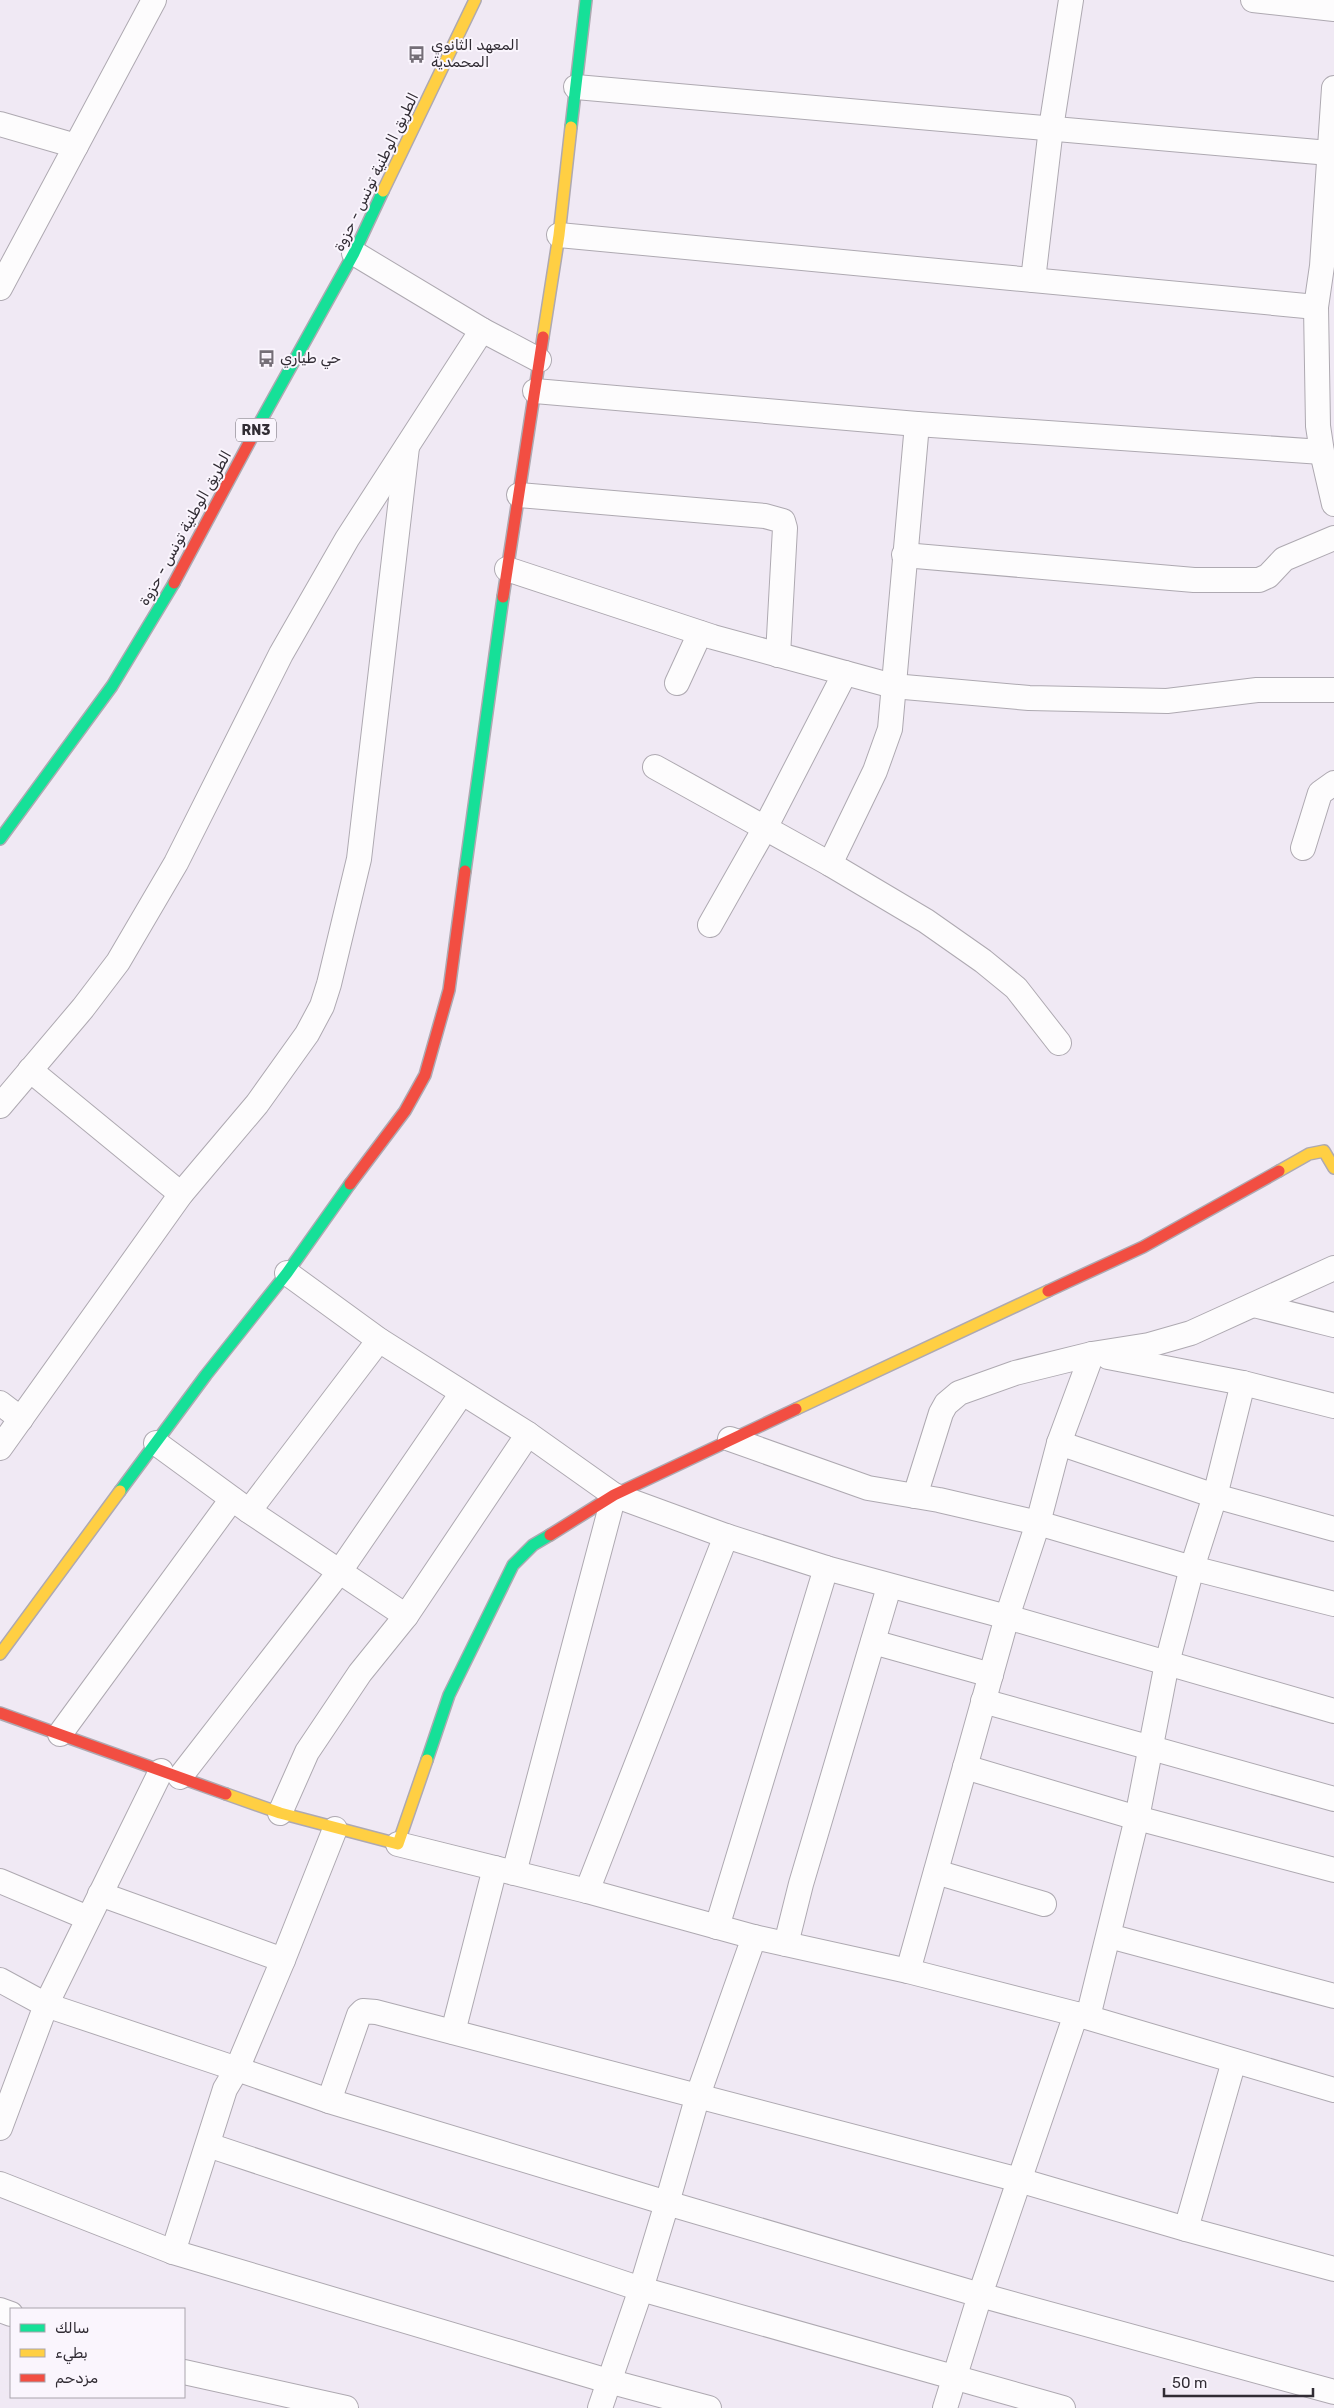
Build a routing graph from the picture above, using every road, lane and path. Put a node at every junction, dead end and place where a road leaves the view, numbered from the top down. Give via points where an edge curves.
1 (154, 0) edge
2 (476, 0) edge
3 (586, 0) edge
4 (1071, 0) edge
5 (1254, 0) edge
6 (1319, 5) edge
7 (576, 87) junction
8 (1334, 96) edge
9 (0, 124) edge
10 (1051, 128) junction
11 (76, 146) junction
12 (1329, 153) junction
13 (559, 235) junction
14 (354, 252) junction
15 (1328, 267) edge
16 (1033, 280) junction
17 (0, 288) edge
18 (1316, 307) junction
19 (482, 330) junction
20 (540, 360) junction
21 (1326, 386) edge
22 (535, 392) junction
23 (917, 424) junction
24 (407, 447) junction
25 (1322, 452) junction
26 (519, 495) junction
27 (1334, 504) edge
28 (1334, 538) edge
29 (904, 555) junction
30 (507, 569) junction
31 (700, 633) junction
32 (778, 655) junction
33 (845, 673) junction
34 (677, 683) dead end
35 (893, 686) junction
36 (1334, 690) edge
37 (655, 767) dead end
38 (1334, 783) edge
39 (765, 828) junction
40 (0, 839) edge
41 (1303, 848) dead end
42 (830, 864) junction
43 (710, 924) dead end
44 (1060, 1042) dead end
45 (30, 1070) junction
46 (0, 1106) edge
47 (1334, 1168) edge
48 (181, 1194) junction
49 (1334, 1268) edge
50 (287, 1273) junction
51 (1254, 1306) junction
52 (1334, 1325) edge
53 (380, 1340) junction
54 (1092, 1354) junction
55 (1243, 1383) junction
56 (462, 1393) junction
57 (0, 1403) edge
58 (1334, 1406) edge
59 (21, 1419) junction
60 (528, 1434) junction
61 (730, 1439) junction
62 (156, 1443) junction
63 (1060, 1443) junction
64 (0, 1448) edge
65 (614, 1495) junction
66 (916, 1496) junction
67 (1215, 1496) junction
68 (241, 1505) junction
69 (1038, 1523) junction
70 (1334, 1529) edge
71 (726, 1536) junction
72 (826, 1568) junction
73 (1192, 1568) junction
74 (340, 1571) junction
75 (889, 1587) junction
76 (1334, 1604) edge
77 (406, 1616) junction
78 (1007, 1617) junction
79 (873, 1642) junction
80 (0, 1654) edge
81 (1167, 1662) junction
82 (991, 1675) junction
83 (983, 1701) junction
84 (1334, 1711) edge
85 (0, 1713) edge
86 (60, 1734) junction
87 (1150, 1749) junction
88 (965, 1767) junction
89 (171, 1774) junction
90 (1334, 1799) edge
91 (280, 1813) junction
92 (1138, 1818) junction
93 (335, 1829) junction
94 (398, 1844) junction
95 (1334, 1870) edge
96 (504, 1871) junction
97 (936, 1872) junction
98 (0, 1881) edge
99 (587, 1891) junction
100 (100, 1894) junction
101 (1044, 1904) dead end
102 (88, 1918) junction
103 (717, 1927) junction
104 (1109, 1936) junction
105 (754, 1937) junction
106 (786, 1944) junction
107 (282, 1960) junction
108 (908, 1971) junction
109 (0, 1980) edge
110 (1334, 1996) edge
111 (46, 2005) junction
112 (1082, 2016) junction
113 (453, 2032) junction
114 (1234, 2061) junction
115 (237, 2069) junction
116 (1334, 2090) edge
117 (698, 2095) junction
118 (329, 2102) junction
119 (0, 2128) edge
120 (208, 2145) junction
121 (1019, 2180) junction
122 (0, 2184) edge
123 (667, 2203) junction
124 (1186, 2229) junction
125 (173, 2252) junction
126 (1334, 2269) edge
127 (641, 2289) junction
128 (980, 2295) junction
129 (185, 2372) edge
130 (955, 2378) junction
131 (608, 2381) junction
132 (1334, 2392) edge
133 (346, 2408) edge
134 (600, 2408) edge
135 (709, 2408) edge
136 (945, 2408) edge
137 (1063, 2408) edge

1 - 11 street
2 - 14 street, الطريق الوطنية تونس - حزوة / RN3
3 - 7 street
4 - 10 street
5 - 6 street
7 - 10 street
7 - 13 street
8 - 12 street
9 - 11 street
10 - 12 street
10 - 16 street
11 - 17 street
12 - 15 street
13 - 16 street
13 - 20 street
14 - 19 street
14 - 40 street, الطريق الوطنية تونس - حزوة / RN3 via 191,555 112,686
15 - 18 street
16 - 18 street
18 - 21 street
19 - 20 street
19 - 24 street
20 - 22 street
21 - 25 street via 1318,426
22 - 23 street
22 - 26 street
23 - 25 street
23 - 29 street
24 - 45 street via 347,539 282,654 176,862 118,962
24 - 48 street via 359,859 329,984 322,1006 306,1034 257,1104
25 - 27 street
26 - 30 street
26 - 32 street via 765,516 783,521
28 - 29 street via 1284,558 1268,576 1259,580 1194,580
29 - 35 street
30 - 31 street
30 - 50 street via 449,990 425,1075 405,1111 328,1212
31 - 32 street
31 - 34 street
32 - 33 street
33 - 35 street
33 - 39 street
35 - 36 street via 1029,698 1167,701 1257,690
35 - 42 street via 890,729 875,771
37 - 39 street
38 - 41 street via 1320,793
39 - 42 street
39 - 43 street
42 - 44 street via 926,921 982,961 1016,988
45 - 46 street
45 - 48 street
47 - 61 street via 1324,1151 1309,1154 1143,1247
48 - 59 street
49 - 51 street
50 - 53 street
50 - 62 street
51 - 52 street
51 - 54 street via 1168,1340
53 - 56 street
53 - 68 street
54 - 55 street
54 - 63 street
54 - 66 street via 1015,1373 959,1393 946,1404
55 - 58 street
55 - 67 street
56 - 60 street
56 - 74 street
57 - 59 street
59 - 64 street
60 - 65 street
60 - 77 street
61 - 65 street
61 - 66 street via 868,1488
62 - 68 street
62 - 80 street
63 - 67 street
63 - 69 street
65 - 71 street
65 - 94 street via 533,1545 513,1565 449,1695
65 - 96 street
66 - 69 street
67 - 70 street
67 - 73 street
68 - 74 street
68 - 86 street
69 - 73 street
69 - 78 street
71 - 72 street
71 - 99 street
72 - 75 street
72 - 103 street
73 - 76 street
73 - 81 street
74 - 77 street
74 - 89 street
75 - 78 street
75 - 79 street
77 - 91 street via 360,1673 307,1752
78 - 81 street
78 - 82 street
79 - 82 street
79 - 106 street
81 - 84 street
81 - 87 street
82 - 83 street
83 - 87 street
83 - 88 street
85 - 86 street
86 - 89 street
87 - 90 street
87 - 92 street
88 - 92 street
88 - 97 street
89 - 91 street
89 - 100 street
91 - 93 street
92 - 95 street
92 - 104 street
93 - 94 street
93 - 107 street
94 - 96 street
96 - 99 street
96 - 113 street
97 - 101 street
97 - 108 street
98 - 102 street
99 - 103 street
100 - 102 street
100 - 107 street
102 - 111 street
103 - 105 street
104 - 110 street
104 - 112 street
105 - 106 street
105 - 117 street
106 - 108 street
107 - 115 street
108 - 112 street
109 - 111 street
111 - 115 street
111 - 119 street
112 - 114 street
112 - 121 street
113 - 117 street
113 - 118 street via 363,2011 354,2024
114 - 116 street
114 - 124 street
115 - 118 street
115 - 120 street via 225,2088
117 - 121 street
117 - 123 street
118 - 123 street
120 - 125 street
120 - 127 street
121 - 124 street
121 - 128 street
122 - 125 street
123 - 127 street
123 - 128 street
124 - 126 street
125 - 131 street
127 - 130 street
127 - 131 street
128 - 130 street
128 - 132 street
129 - 133 street
130 - 136 street
130 - 137 street
131 - 134 street
131 - 135 street

